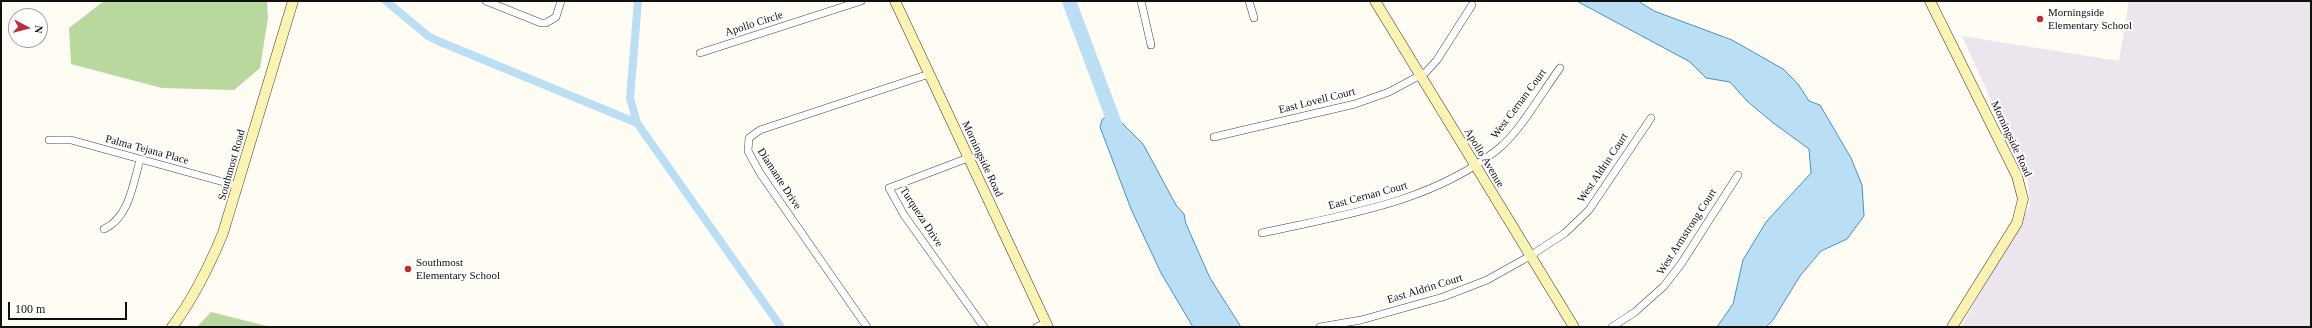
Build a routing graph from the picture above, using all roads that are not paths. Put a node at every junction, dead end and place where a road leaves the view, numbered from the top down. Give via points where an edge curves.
1 (293, 1) edge
2 (486, 1) edge
3 (561, 1) edge
4 (861, 1) edge
5 (895, 1) edge
6 (1141, 1) edge
7 (1249, 1) edge
8 (1375, 1) edge
9 (1930, 1) edge
10 (1472, 5) dead end
11 (1254, 18) dead end
12 (1151, 45) dead end
13 (700, 53) dead end
14 (1560, 68) dead end
15 (929, 74) junction
16 (1421, 76) junction
17 (1650, 118) dead end
18 (1214, 137) dead end
19 (49, 140) dead end
20 (968, 158) junction
21 (140, 160) junction
22 (1474, 164) junction
23 (1738, 175) dead end
24 (238, 186) junction
25 (104, 229) dead end
26 (1262, 233) dead end
27 (1530, 256) junction
28 (1044, 326) edge
29 (172, 327) edge
30 (867, 327) edge
31 (984, 327) edge
32 (1320, 327) edge
33 (1574, 327) edge
34 (1612, 327) edge
35 (1952, 327) edge

1 - 24 street, Southmost Road
2 - 3 street via 540,23 546,23 556,17
4 - 13 street, Apollo Circle
5 - 15 street, Morningside Road
6 - 12 street
7 - 11 street
8 - 16 street, Apollo Avenue
9 - 35 street, Morningside Road via 2017,176 2022,200 2017,223
10 - 16 street, East Lovell Court via 1437,60
14 - 22 street, West Cernan Court via 1512,135 1498,149
15 - 20 street, Morningside Road
15 - 30 street, Diamante Drive via 760,130 749,138 748,151 760,173
16 - 18 street, East Lovell Court via 1389,92 1355,104
16 - 22 street, Apollo Avenue
17 - 27 street, West Aldrin Court via 1589,210 1565,233
19 - 21 street, Palma Tejana Place via 71,140
20 - 28 street, Morningside Road
20 - 31 street, Turqueza Drive via 889,188 904,215
21 - 24 street, Palma Tejana Place
21 - 25 street via 123,211 114,223
22 - 26 street, East Cernan Court via 1428,191 1370,209
22 - 27 street, Apollo Avenue
23 - 34 street, West Armstrong Court via 1664,286 1635,312
24 - 29 street, Southmost Road via 210,266 193,298
27 - 32 street, East Aldrin Court via 1487,280 1443,297 1361,320
27 - 33 street, Apollo Avenue

